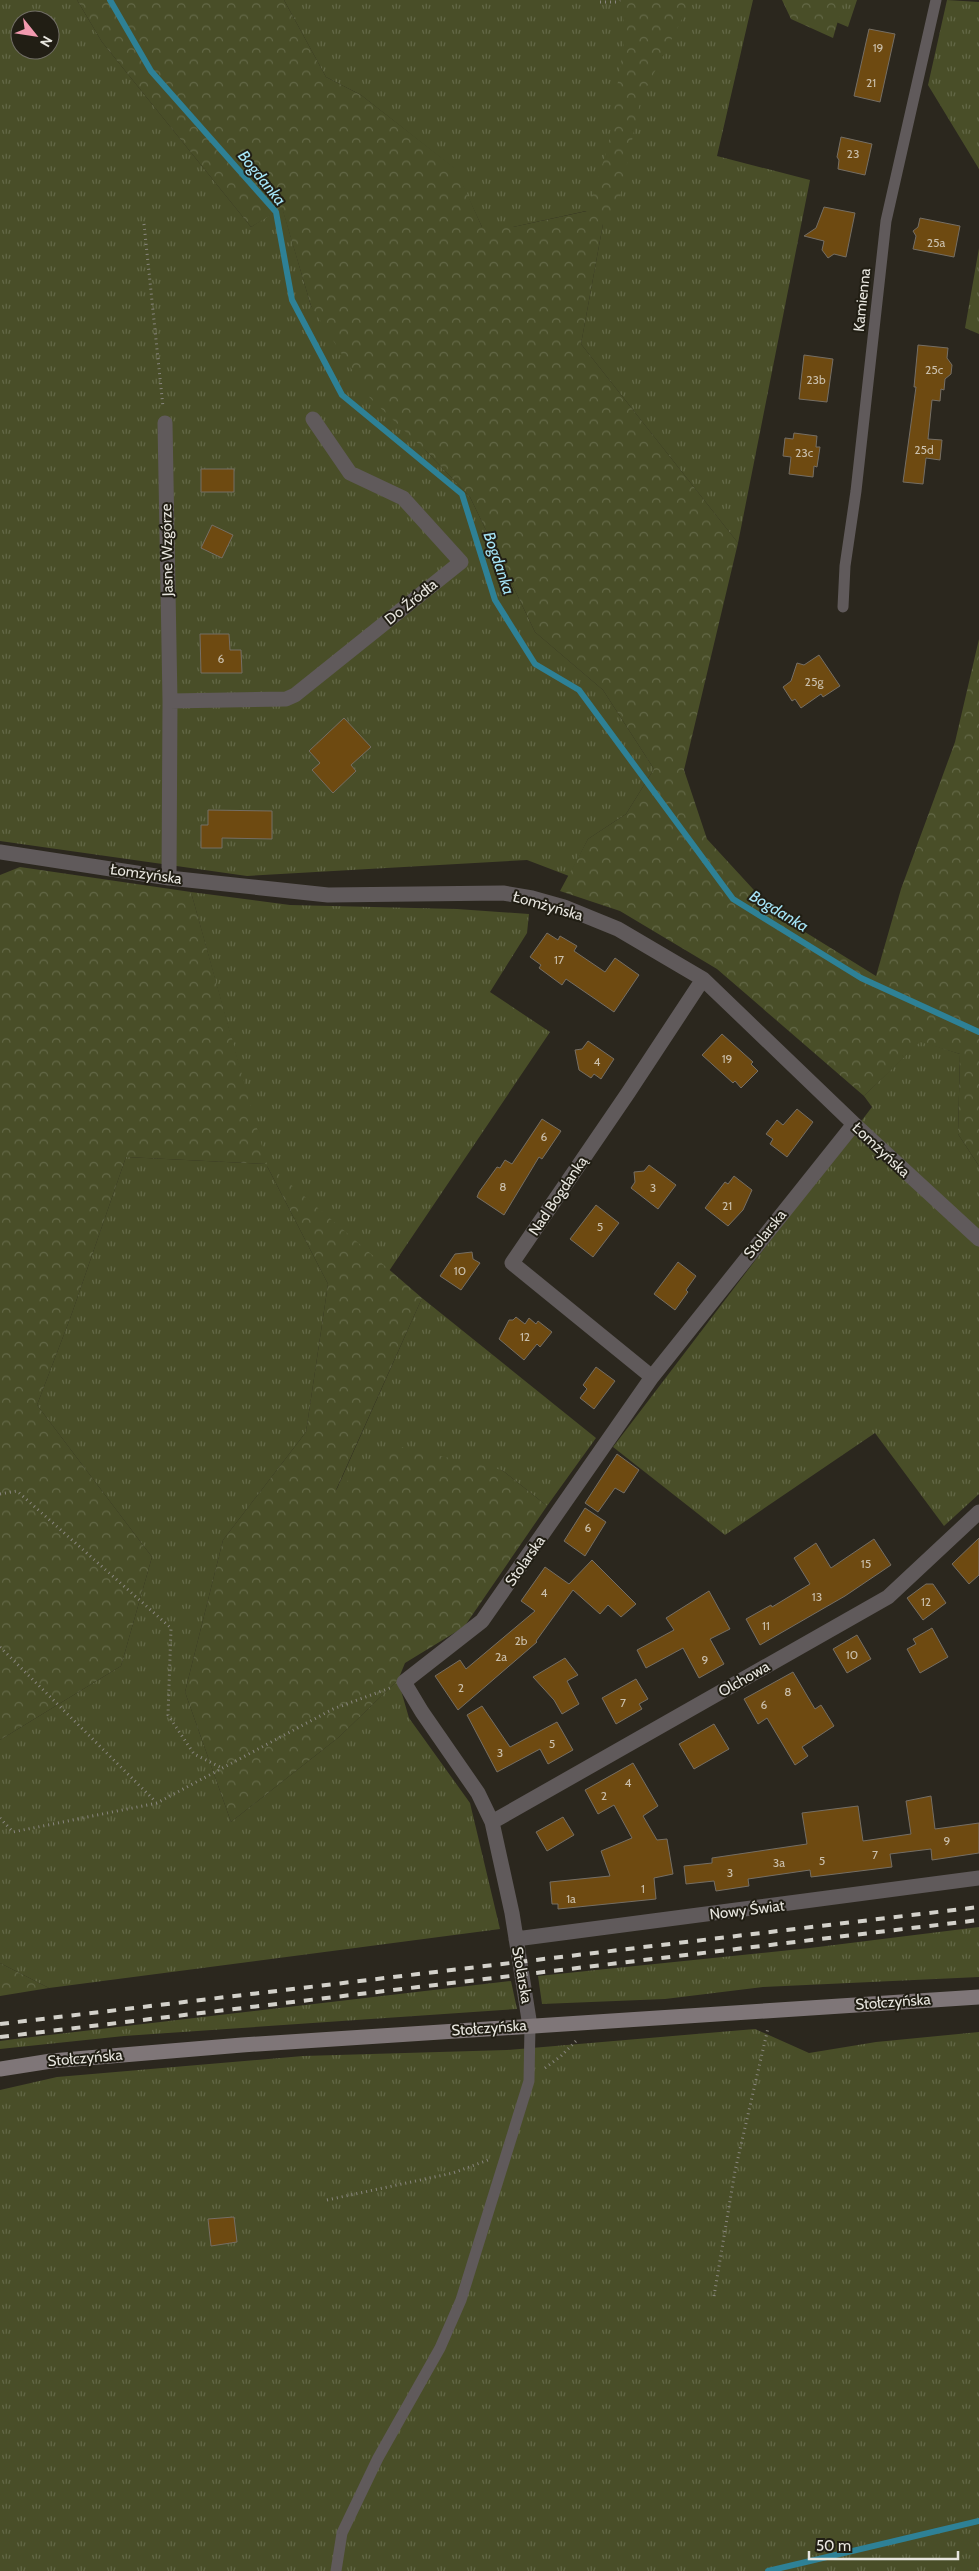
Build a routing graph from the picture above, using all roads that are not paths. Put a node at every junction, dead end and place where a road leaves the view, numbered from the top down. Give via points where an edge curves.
1 (936, 0) edge
2 (313, 419) dead end
3 (165, 423) road end
4 (843, 607) dead end
5 (170, 701) junction
6 (0, 852) edge
7 (169, 878) junction
8 (703, 979) junction
9 (854, 1124) junction
10 (979, 1239) edge
11 (652, 1377) junction
12 (979, 1512) edge
13 (492, 1822) junction
14 (979, 1878) edge
15 (516, 1940) junction
16 (979, 1997) edge
17 (530, 2026) junction
18 (0, 2069) edge
19 (336, 2571) edge

1 - 4 lane, Kamienna via 886,221 845,566
2 - 5 street, Do Źródła via 350,473 403,498 460,562 286,699
3 - 5 street, Jasne Wzgórze
5 - 7 street, Jasne Wzgórze
6 - 7 street, Łomżyńska
7 - 8 street, Łomżyńska via 328,895 504,894 532,898 618,929
8 - 9 street, Łomżyńska
8 - 11 street, Nad Bogdanką via 512,1263
9 - 10 street, Łomżyńska
9 - 11 street, Stolarska
11 - 13 street, Stolarska via 482,1621 404,1682 478,1793
12 - 13 street, Olchowa via 888,1597
13 - 15 street, Stolarska
14 - 15 street, Nowy Świat
15 - 17 street, Stolarska
16 - 17 street, Stołczyńska
17 - 18 street, Stołczyńska via 89,2057
17 - 19 lane via 529,2082 461,2300 432,2363 378,2458 342,2533

